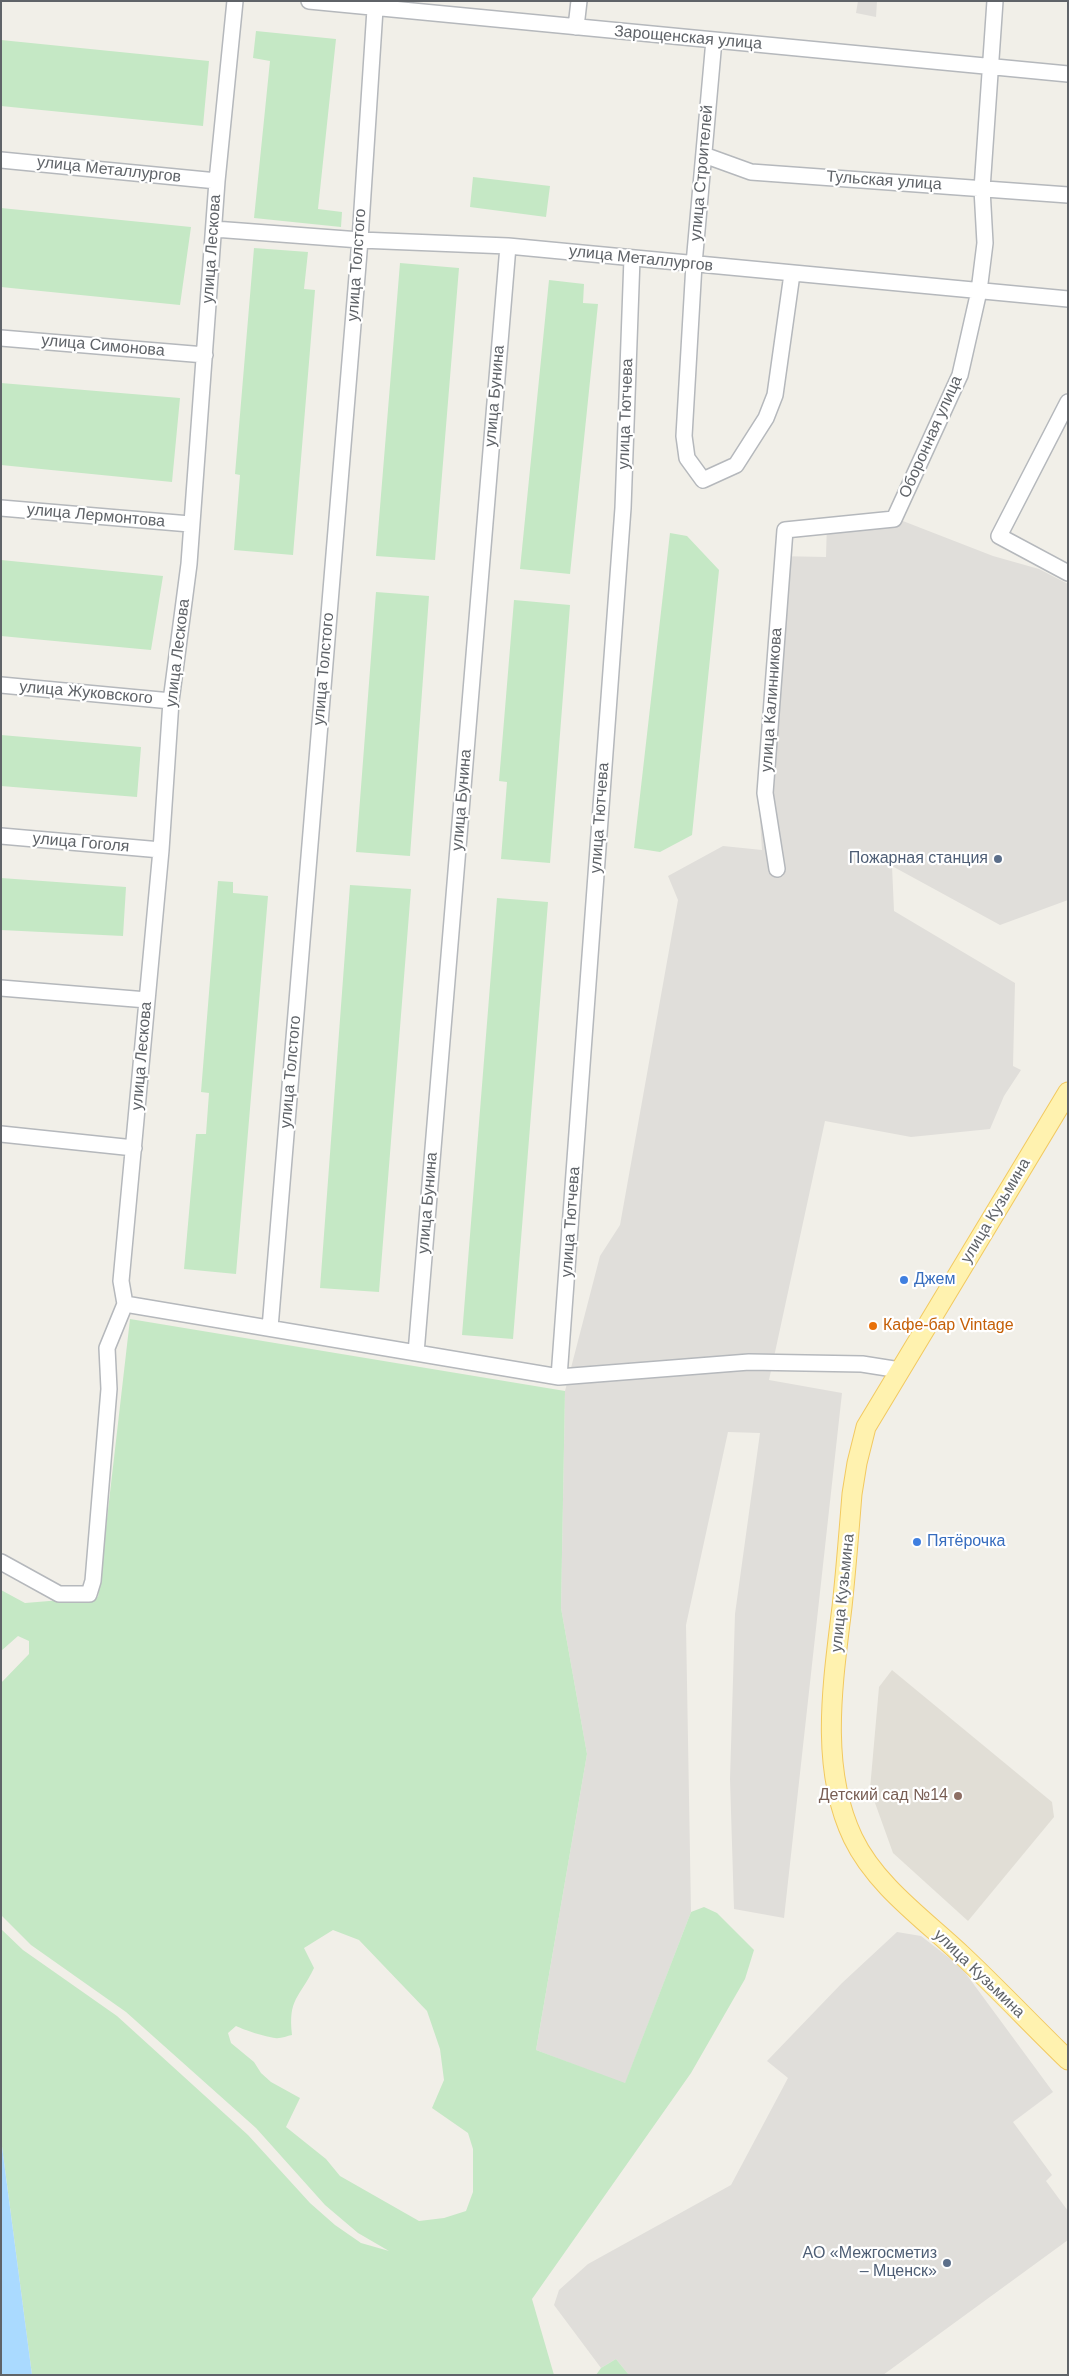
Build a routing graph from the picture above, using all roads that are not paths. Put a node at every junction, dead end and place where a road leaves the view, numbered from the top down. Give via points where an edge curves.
1 (235, 1) edge
2 (309, 1) edge
3 (579, 1) edge
4 (995, 1) edge
5 (375, 9) junction
6 (576, 27) junction
7 (714, 40) junction
8 (992, 66) junction
9 (1068, 74) edge
10 (704, 155) junction
11 (1, 160) edge
12 (217, 181) junction
13 (982, 189) junction
14 (1068, 195) edge
15 (214, 229) junction
16 (360, 240) junction
17 (508, 246) junction
18 (632, 258) junction
19 (694, 264) junction
20 (792, 274) junction
21 (979, 291) junction
22 (1068, 299) edge
23 (1, 338) edge
24 (205, 355) junction
25 (1068, 402) edge
26 (1, 508) edge
27 (190, 524) junction
28 (785, 530) joint
29 (1068, 573) edge
30 (1, 685) edge
31 (171, 700) junction
32 (1, 836) edge
33 (161, 850) junction
34 (777, 869) dead end
35 (1, 988) edge
36 (147, 1000) junction
37 (1068, 1092) edge
38 (1, 1134) edge
39 (134, 1148) junction
40 (125, 1304) junction
41 (270, 1328) junction
42 (416, 1353) junction
43 (900, 1370) junction
44 (559, 1377) junction
45 (1, 1562) edge
46 (1068, 2060) edge

1 - 12 street, улица Лескова
2 - 5 street, Зарощенская улица
3 - 6 street
4 - 8 street, Оборонная улица
5 - 6 street, Зарощенская улица
5 - 16 street, улица Толстого
6 - 7 street, Зарощенская улица
7 - 8 street, Зарощенская улица
7 - 10 street, улица Строителей
8 - 9 street, Зарощенская улица
8 - 13 street, Оборонная улица
10 - 13 street, Тульская улица via 751,172
10 - 19 street, улица Строителей
11 - 12 street, улица Металлургов
12 - 15 street, улица Лескова
13 - 14 street, Тульская улица
13 - 21 street, Оборонная улица via 985,243
15 - 16 street, улица Металлургов
15 - 24 street, улица Лескова
16 - 17 street, улица Металлургов
16 - 41 street, улица Толстого
17 - 18 street, улица Металлургов
17 - 42 street, улица Бунина
18 - 19 street, улица Металлургов
18 - 44 street, улица Тютчева via 623,508
19 - 20 street, улица Металлургов
19 - 20 street, улица Строителей via 684,436 686,458 703,480 736,465 766,418 775,395
20 - 21 street, улица Металлургов
21 - 22 street, улица Металлургов
21 - 28 street, Оборонная улица via 960,375 894,519
23 - 24 street, улица Симонова
24 - 27 street, улица Лескова
25 - 29 street via 999,536
26 - 27 street, улица Лермонтова
27 - 31 street, улица Лескова via 189,564
28 - 34 street, улица Калинникова via 765,793
30 - 31 street, улица Жуковского
31 - 33 street, улица Лескова
32 - 33 street, улица Гоголя
33 - 36 street, улица Лескова
35 - 36 street
36 - 39 street, улица Лескова
37 - 43 main road, улица Кузьмина
38 - 39 street
39 - 40 street, улица Лескова via 121,1281
40 - 41 street
40 - 45 street via 107,1348 109,1389 93,1581 89,1594 59,1594
41 - 42 street
42 - 44 street
43 - 44 street via 862,1364 749,1362
43 - 46 main road, улица Кузьмина via 866,1427 857,1463 832,1711 838,1794 853,1839 884,1882

